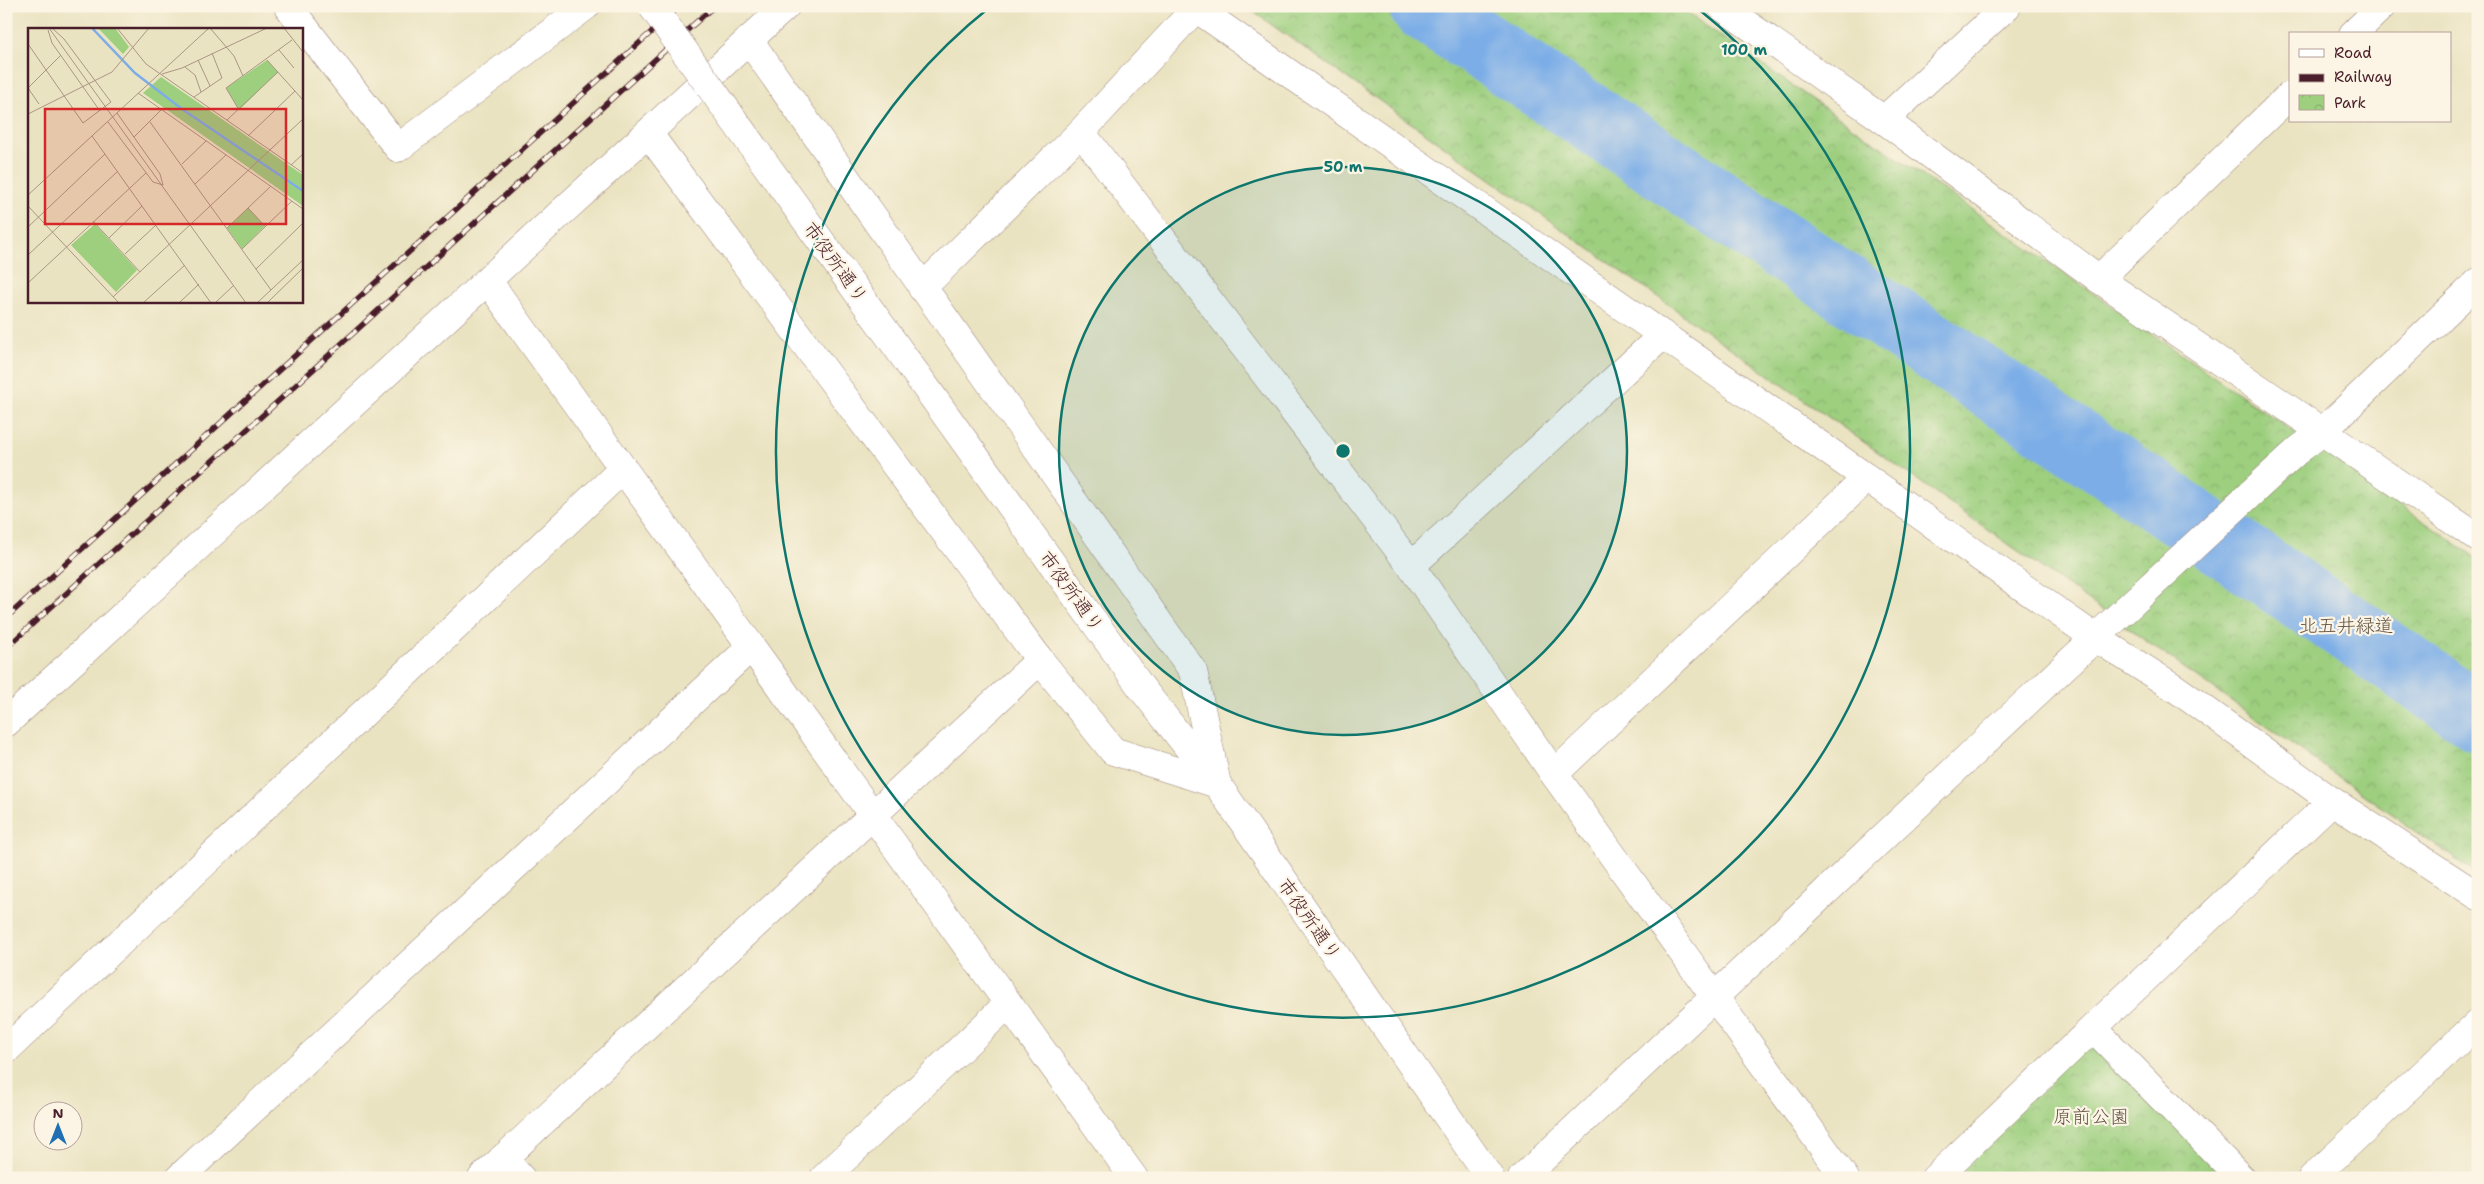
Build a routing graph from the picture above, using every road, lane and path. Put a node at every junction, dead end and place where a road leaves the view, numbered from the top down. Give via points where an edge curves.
1 (288, 6) edge
2 (652, 6) edge
3 (786, 6) edge
4 (1721, 6) edge
5 (2382, 6) edge
6 (1195, 7) edge
7 (2001, 8) edge
8 (570, 11) edge
9 (2355, 32) edge
10 (749, 40) junction
11 (2289, 95) edge
12 (1884, 120) junction
13 (1080, 132) junction
14 (648, 133) junction
15 (2099, 280) junction
16 (488, 281) junction
17 (2478, 282) edge
18 (922, 288) junction
19 (1663, 336) junction
20 (2322, 432) junction
21 (623, 469) junction
22 (1868, 478) junction
23 (2478, 538) edge
24 (1411, 566) junction
25 (2094, 637) junction
26 (751, 647) junction
27 (1040, 660) junction
28 (6, 723) edge
29 (1554, 774) junction
30 (1217, 784) junction
31 (2332, 801) junction
32 (872, 814) junction
33 (2478, 896) edge
34 (1715, 998) junction
35 (1008, 1004) junction
36 (2478, 1023) edge
37 (2093, 1028) junction
38 (6, 1050) edge
39 (503, 1158) junction
40 (180, 1178) edge
41 (482, 1178) edge
42 (521, 1178) edge
43 (824, 1178) edge
44 (1134, 1178) edge
45 (1490, 1178) edge
46 (1522, 1178) edge
47 (1845, 1178) edge
48 (1935, 1178) edge
49 (2241, 1178) edge
50 (2312, 1178) edge

1 - 8 street via 398,148
2 - 30 street, 市役所通り, bridge via 1143,690
3 - 10 street
4 - 12 street
5 - 9 street
6 - 13 street
6 - 19 street
7 - 12 street
10 - 14 street
10 - 18 street
11 - 15 street
12 - 15 street
13 - 18 street
13 - 24 street
14 - 16 street
14 - 27 street
15 - 20 street
16 - 21 street
16 - 28 street
17 - 20 street
18 - 30 street via 1193,671
19 - 22 street
19 - 24 street
20 - 23 street
20 - 25 street via 2297,451
21 - 26 street
21 - 38 street
22 - 25 street
22 - 29 street
24 - 29 street
25 - 31 street via 2175,688
25 - 34 street
26 - 32 street
26 - 40 street
27 - 30 street via 1113,751
27 - 32 street
29 - 34 street
30 - 45 street, 市役所通り
31 - 33 street
31 - 37 street
32 - 35 street
32 - 39 street
34 - 46 street
34 - 47 street
35 - 43 street
35 - 44 street
36 - 50 street
37 - 48 street
37 - 49 street
39 - 41 street
39 - 42 street

